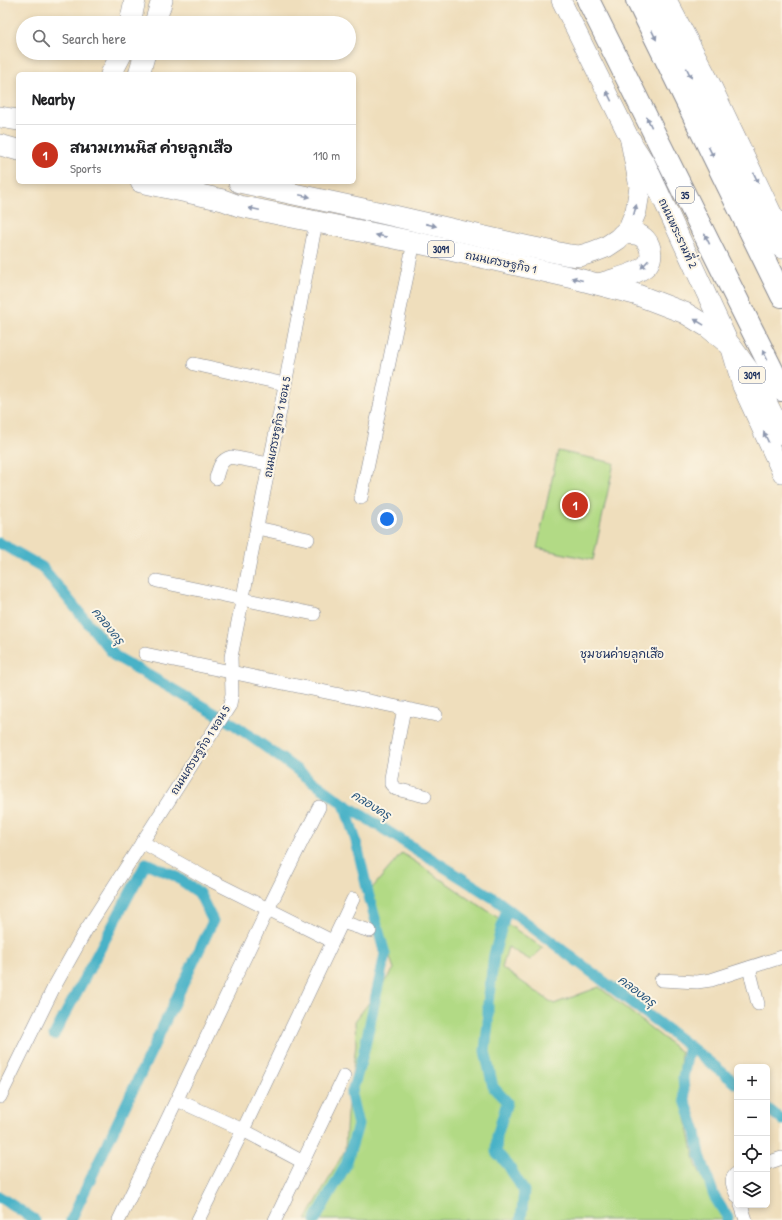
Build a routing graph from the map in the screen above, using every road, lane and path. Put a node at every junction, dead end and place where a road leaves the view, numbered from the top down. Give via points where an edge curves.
1 (134, 0) edge
2 (162, 0) edge
3 (561, 0) edge
4 (588, 0) edge
5 (637, 0) edge
6 (653, 0) edge
7 (668, 0) edge
8 (131, 16) edge
9 (156, 16) edge
10 (119, 60) edge
11 (121, 60) edge
12 (143, 60) edge
13 (112, 72) edge
14 (119, 72) edge
15 (140, 72) edge
16 (0, 117) edge
17 (16, 120) edge
18 (631, 141) junction
19 (0, 145) edge
20 (16, 149) edge
21 (150, 184) edge
22 (180, 184) edge
23 (248, 184) edge
24 (223, 200) junction
25 (316, 222) junction
26 (622, 235) junction
27 (779, 239) edge
28 (414, 242) junction
29 (782, 260) edge
30 (597, 284) junction
31 (782, 296) edge
32 (730, 345) junction
33 (194, 364) dead end
34 (285, 384) junction
35 (782, 390) edge
36 (782, 434) edge
37 (269, 464) junction
38 (782, 473) edge
39 (216, 478) dead end
40 (361, 498) dead end
41 (257, 528) junction
42 (308, 539) dead end
43 (157, 581) dead end
44 (242, 598) junction
45 (314, 614) dead end
46 (145, 654) dead end
47 (231, 671) junction
48 (404, 708) junction
49 (436, 714) dead end
50 (426, 796) dead end
51 (319, 807) dead end
52 (142, 842) junction
53 (353, 899) dead end
54 (268, 909) junction
55 (342, 922) junction
56 (370, 931) dead end
57 (332, 941) junction
58 (782, 957) edge
59 (749, 968) junction
60 (661, 980) dead end
61 (758, 1004) dead end
62 (344, 1076) dead end
63 (0, 1097) edge
64 (177, 1100) junction
65 (242, 1130) junction
66 (782, 1158) edge
67 (304, 1162) junction
68 (770, 1162) edge
69 (734, 1175) edge
70 (734, 1188) edge
71 (742, 1208) edge
72 (120, 1220) edge
73 (198, 1220) edge
74 (275, 1220) edge
75 (746, 1220) edge

1 - 8 main road
2 - 9 main road
18 -> 3 main road, ถนนพระรามที่ 2 / 35
35 -> 4 highway, ถนนพระรามที่ 2 / 35
5 -> 31 highway
6 -> 27 main road via 720,139
7 -> 27 main road via 773,215
10 - 13 main road
11 - 14 main road
12 - 15 main road
16 - 17 main road
26 -> 18 main road, ถนนเศรษฐกิจ 1 / 3091 via 629,228 636,211 640,187
18 - 32 main road, ถนนพระรามที่ 2 / 35 via 646,164
19 - 20 main road
21 - 24 main road, ถนนเศรษฐกิจ 1 / 3091
22 - 24 main road
23 -> 26 main road, ถนนเศรษฐกิจ 1 / 3091 via 570,255 580,256 593,252 606,247
25 -> 24 main road, ถนนเศรษฐกิจ 1 / 3091 via 239,206
28 -> 25 main road, ถนนเศรษฐกิจ 1 / 3091
25 - 34 street, ถนนเศรษฐกิจ 1 ซอน 5
26 -> 30 main road via 635,234 644,238 650,249 650,261 638,270
27 - 29 main road
30 -> 28 main road, ถนนเศรษฐกิจ 1 / 3091
28 - 40 street
32 -> 30 main road, ถนนเศรษฐกิจ 1 / 3091 via 686,313 635,294
32 - 36 main road, ถนนเศรษฐกิจ 1 / 3091 via 754,378
38 -> 32 main road, ถนนพระรามที่ 2 / 35 via 742,386
33 - 34 street
34 - 37 street, ถนนเศรษฐกิจ 1 ซอน 5
37 - 39 street via 226,458
37 - 41 street, ถนนเศรษฐกิจ 1 ซอน 5
41 - 42 street
41 - 44 street, ถนนเศรษฐกิจ 1 ซอน 5
43 - 44 street
44 - 45 street
44 - 47 street, ถนนเศรษฐกิจ 1 ซอน 5 via 231,657
46 - 47 street
47 - 48 street
47 - 52 street, ถนนเศรษฐกิจ 1 ซอน 5 via 230,705
48 - 49 street
48 - 50 street via 391,784 396,790
51 - 54 street
52 - 54 street
52 - 63 street, ถนนเศรษฐกิจ 1 ซอน 5 via 66,965
53 - 55 street
54 - 57 street
54 - 64 street
55 - 56 street
55 - 57 street
57 - 65 street
58 - 59 street
59 - 60 street via 697,982
59 - 61 street
62 - 67 street
64 - 65 street
64 - 72 street
65 - 67 street
65 - 73 street
66 - 68 street
67 - 74 street
69 - 70 street
71 - 75 street

